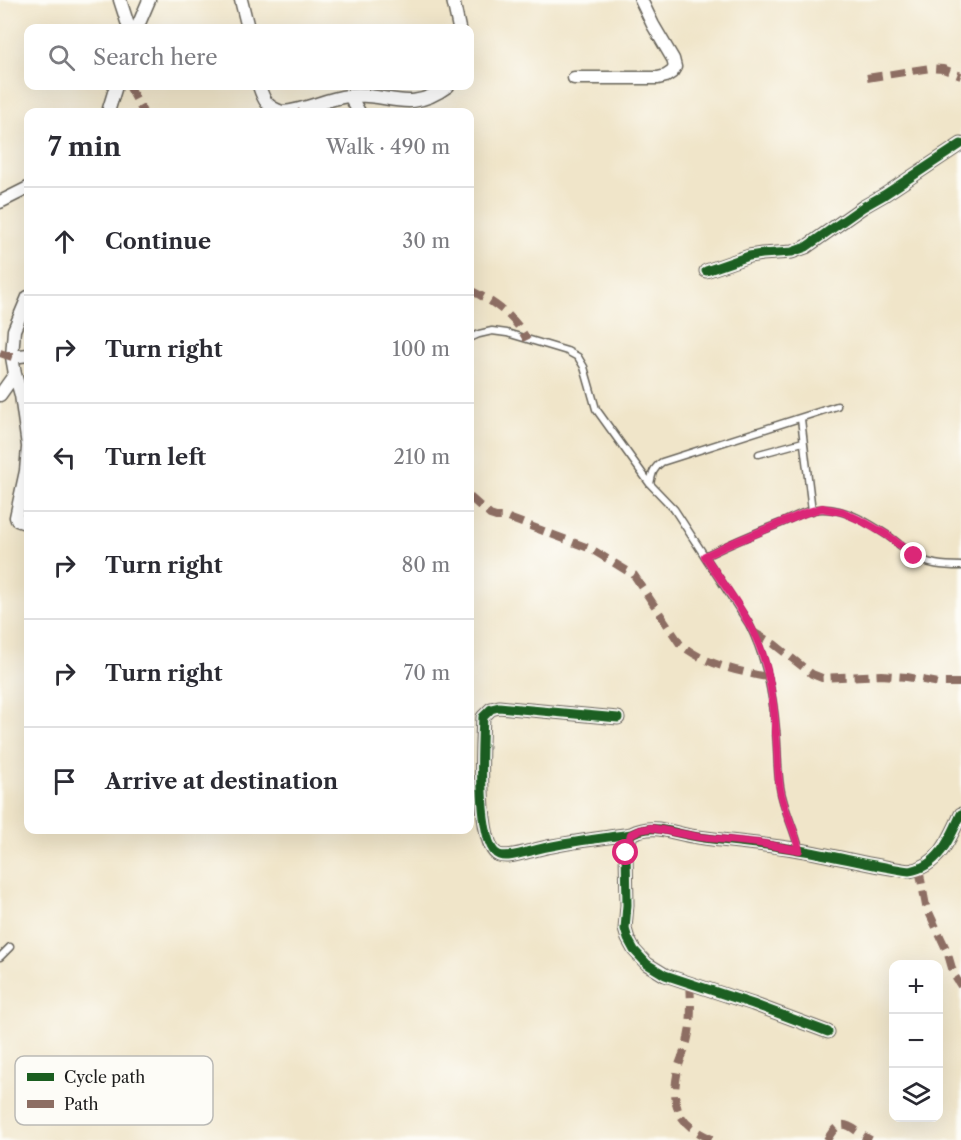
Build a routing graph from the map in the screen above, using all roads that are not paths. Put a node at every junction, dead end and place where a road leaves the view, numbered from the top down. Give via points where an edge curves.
1 (120, 0) edge
2 (149, 0) edge
3 (241, 0) edge
4 (453, 0) edge
5 (640, 0) edge
6 (128, 24) edge
7 (139, 24) edge
8 (247, 24) edge
9 (458, 24) edge
10 (574, 78) dead end
11 (115, 90) edge
12 (261, 90) edge
13 (441, 90) edge
14 (350, 96) junction
15 (109, 108) edge
16 (271, 108) edge
17 (305, 108) edge
18 (357, 108) edge
19 (961, 144) edge
20 (24, 190) edge
21 (0, 202) edge
22 (706, 271) dead end
23 (24, 306) edge
24 (474, 336) edge
25 (24, 356) edge
26 (12, 357) junction
27 (15, 374) junction
28 (0, 395) edge
29 (837, 406) dead end
30 (24, 417) edge
31 (801, 419) junction
32 (803, 442) junction
33 (759, 454) dead end
34 (24, 480) edge
35 (650, 484) junction
36 (812, 511) junction
37 (24, 523) edge
38 (705, 556) junction
39 (961, 566) edge
40 (618, 718) dead end
41 (961, 814) edge
42 (631, 834) junction
43 (799, 850) junction
44 (10, 947) dead end
45 (0, 957) edge
46 (828, 1032) dead end

1 - 6 street
2 - 7 street
3 - 8 street
4 - 9 street
5 - 10 street via 674,59 672,72 658,78
11 - 15 street
12 - 16 street
13 - 14 street via 410,102
14 - 17 street
14 - 18 street
19 - 22 street via 806,248 749,256
20 - 21 street
23 - 26 street via 14,330
24 - 35 lane via 492,331 507,333 578,357 596,409
25 - 26 street
26 - 27 street
27 - 28 street
27 - 30 street
29 - 31 lane
31 - 32 lane
31 - 35 lane via 662,462 652,473
32 - 33 lane
32 - 36 lane
34 - 37 street via 16,514 17,520
35 - 38 lane via 674,509
36 - 38 lane
36 - 39 lane via 822,508 843,512 930,564
38 - 43 lane via 759,643 772,704 780,788
40 - 42 street via 491,709 483,717 481,792 488,840 500,856
41 - 43 street via 949,841 919,869 900,870
42 - 43 street via 651,828
42 - 46 street via 626,853 625,929 634,951 665,975
44 - 45 lane

